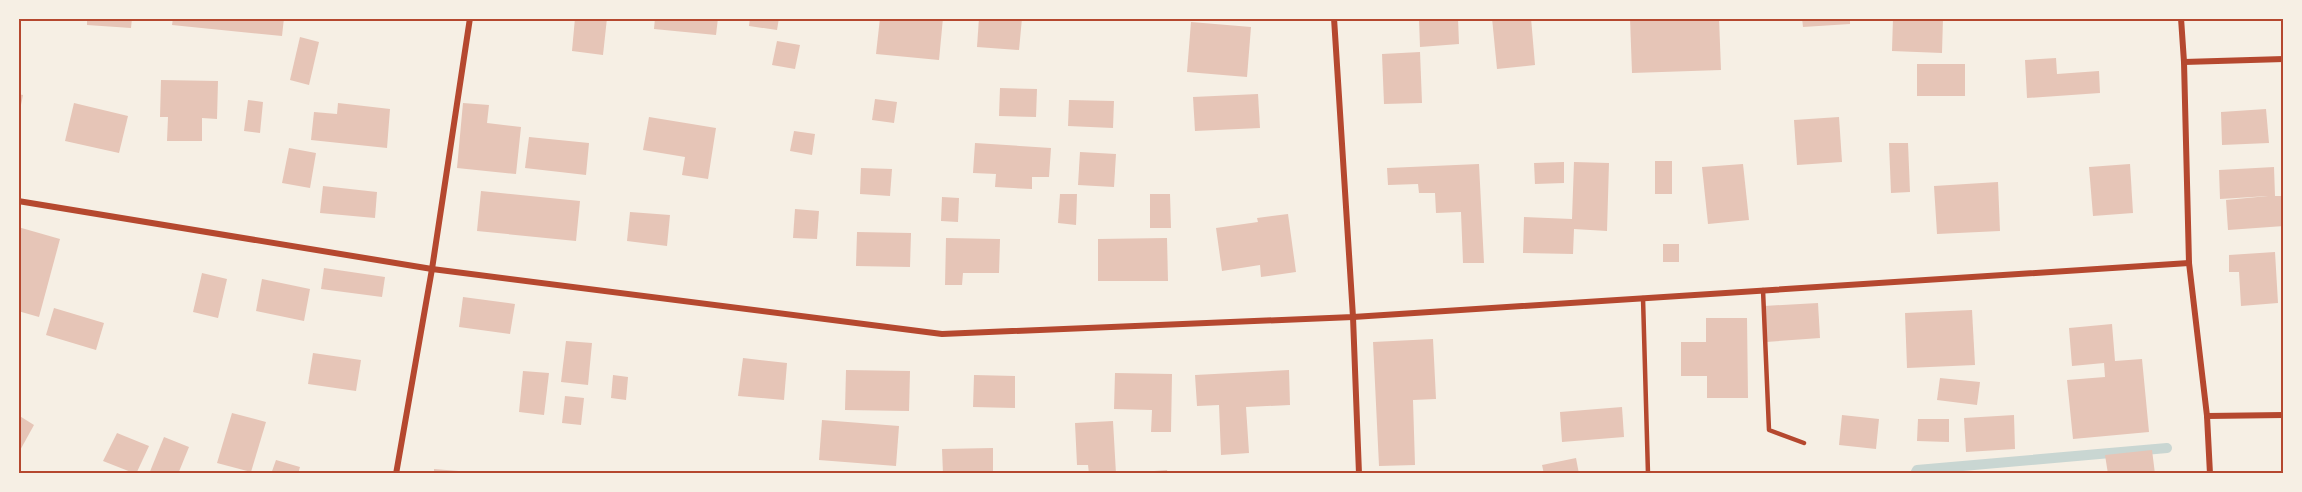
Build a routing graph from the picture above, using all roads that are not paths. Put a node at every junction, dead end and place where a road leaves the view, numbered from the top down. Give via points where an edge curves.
1 (470, 18) edge
2 (1334, 18) edge
3 (2181, 18) edge
4 (2284, 59) edge
5 (2184, 62) junction
6 (18, 201) edge
7 (2189, 262) junction
8 (432, 269) junction
9 (1763, 290) junction
10 (1643, 298) junction
11 (1353, 317) junction
12 (2284, 415) edge
13 (2207, 416) junction
14 (1804, 443) dead end
15 (396, 474) edge
16 (1359, 474) edge
17 (1648, 474) edge
18 (2210, 474) edge

1 - 8 street
2 - 11 street
3 - 5 street
4 - 5 street
5 - 7 street
6 - 8 street
7 - 9 street
7 - 13 street
8 - 11 street via 942,334
8 - 15 street
9 - 10 street
9 - 14 lane via 1769,430
10 - 11 street
10 - 17 lane
11 - 16 street
12 - 13 street
13 - 18 street

